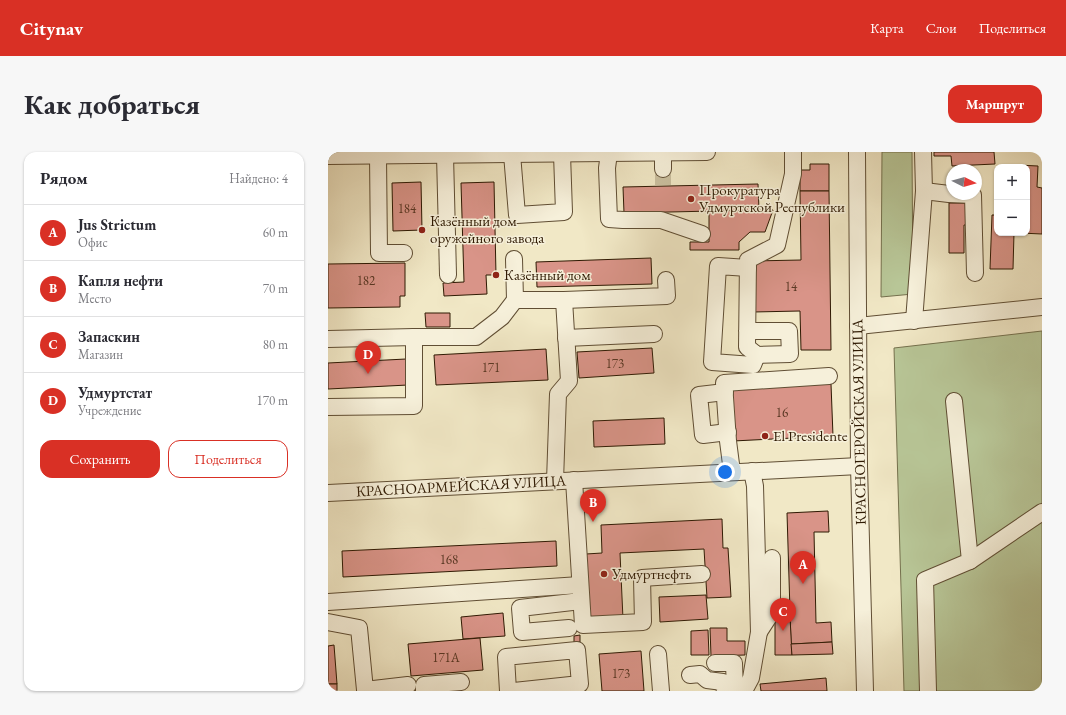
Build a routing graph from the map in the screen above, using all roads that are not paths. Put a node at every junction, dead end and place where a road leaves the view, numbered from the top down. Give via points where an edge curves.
1 (663, 152) edge
2 (707, 152) edge
3 (793, 152) edge
4 (857, 152) edge
5 (923, 152) edge
6 (609, 153) edge
7 (512, 154) junction
8 (562, 154) junction
9 (445, 155) junction
10 (328, 156) edge
11 (378, 156) junction
12 (663, 169) tunnel mouth
13 (924, 191) junction
14 (702, 234) dead end
15 (404, 253) dead end
16 (514, 259) dead end
17 (748, 268) junction
18 (975, 272) dead end
19 (448, 275) dead end
20 (666, 280) dead end
21 (515, 300) junction
22 (564, 300) junction
23 (1042, 307) edge
24 (914, 320) junction
25 (858, 326) junction
26 (747, 331) junction
27 (654, 334) dead end
28 (414, 337) junction
29 (566, 338) junction
30 (328, 339) edge
31 (757, 354) junction
32 (829, 376) dead end
33 (725, 392) junction
34 (954, 401) dead end
35 (328, 407) edge
36 (728, 432) junction
37 (859, 466) junction
38 (752, 471) junction
39 (732, 472) junction
40 (574, 480) junction
41 (555, 481) junction
42 (328, 492) edge
43 (1042, 512) edge
44 (772, 558) dead end
45 (970, 561) junction
46 (702, 574) dead end
47 (580, 585) junction
48 (581, 601) junction
49 (328, 602) edge
50 (328, 622) edge
51 (576, 626) junction
52 (759, 632) junction
53 (577, 650) junction
54 (658, 654) dead end
55 (715, 662) dead end
56 (690, 675) dead end
57 (461, 682) dead end
58 (408, 685) dead end
59 (424, 691) edge
60 (508, 691) edge
61 (514, 691) edge
62 (661, 691) edge
63 (725, 691) edge
64 (735, 691) edge
65 (744, 691) edge
66 (865, 691) edge
67 (928, 691) edge

1 - 2 street
1 - 6 street
1 - 12 street
3 - 17 street via 793,174 777,245 748,260
4 - 25 street, КРАСНОГЕРОЙСКАЯ УЛИЦА
5 - 13 street
6 - 8 street
6 - 14 street via 609,219 661,220
7 - 8 street
7 - 8 street via 517,215 564,212
7 - 9 street
9 - 11 street
9 - 19 street
10 - 11 street
11 - 15 street via 380,253
13 - 18 street via 973,195
13 - 24 street
16 - 21 street
17 - 26 street
17 - 31 street via 718,266 712,362 753,365
20 - 22 street via 667,296
21 - 22 street
21 - 28 street via 502,317 476,336
22 - 29 street
23 - 24 street
24 - 25 street
25 - 37 street, КРАСНОГЕРОЙСКАЯ УЛИЦА
26 - 31 street via 747,347
26 - 31 street via 790,332 790,354
27 - 29 street
28 - 30 street
28 - 35 street via 414,406
29 - 41 street via 569,381 558,394
32 - 33 street via 724,383
33 - 36 street
33 - 36 street via 699,395 703,435
34 - 45 street
36 - 39 street
37 - 38 street, КРАСНОАРМЕЙСКАЯ УЛИЦА
37 - 66 street, КРАСНОГЕРОЙСКАЯ УЛИЦА
38 - 39 street, КРАСНОАРМЕЙСКАЯ УЛИЦА
38 - 52 street via 755,486
39 - 40 street, КРАСНОАРМЕЙСКАЯ УЛИЦА
40 - 41 street, КРАСНОАРМЕЙСКАЯ УЛИЦА
40 - 47 street
41 - 42 street, КРАСНОАРМЕЙСКАЯ УЛИЦА
43 - 45 street
44 - 52 street via 772,612
45 - 67 street via 925,580
46 - 51 street via 642,578 643,622
47 - 48 street
47 - 49 street
48 - 51 street
48 - 51 street via 520,608 522,632
50 - 58 street via 360,628 365,690
51 - 53 street via 583,644
52 - 65 street via 751,678
53 - 60 street via 506,657
53 - 61 street via 580,684
54 - 62 street
55 - 64 street via 734,663
56 - 63 street via 700,674 707,680 723,682
57 - 59 street via 424,685

